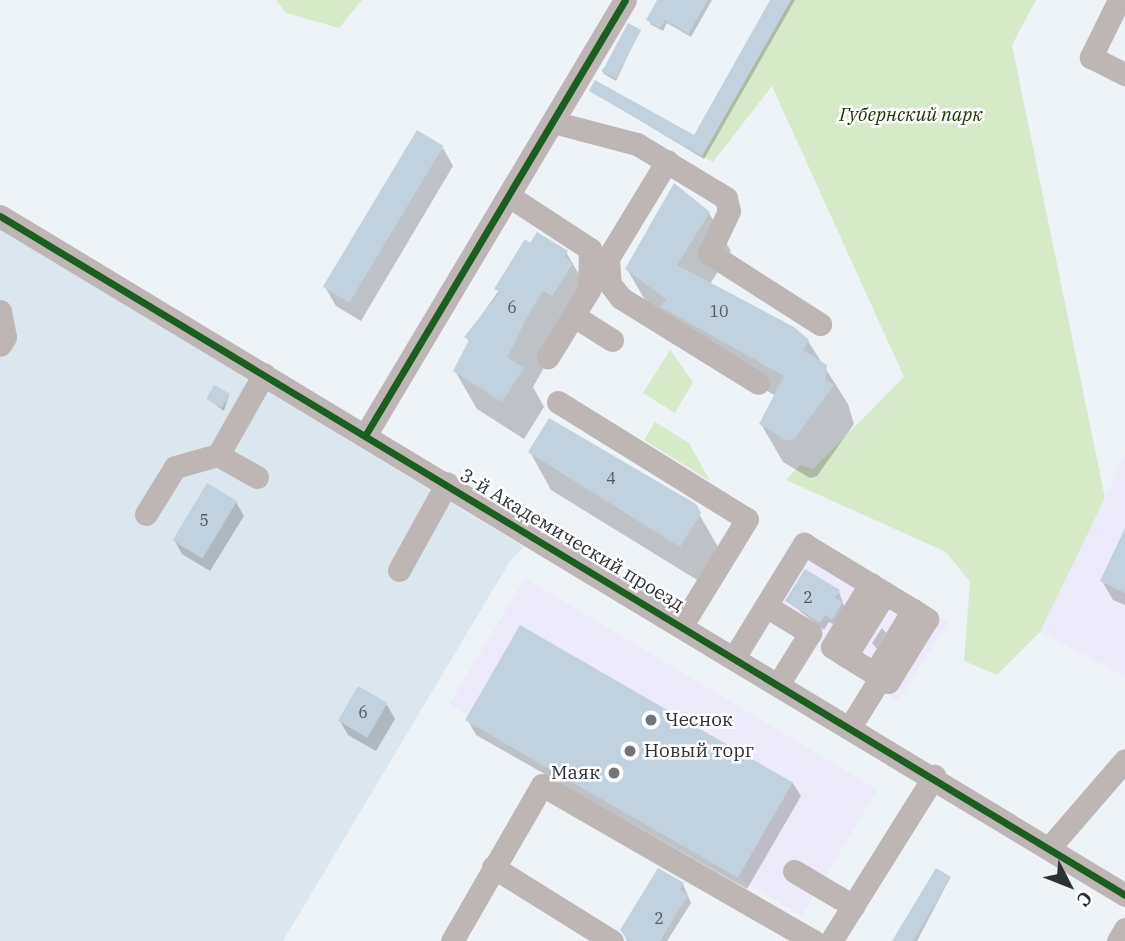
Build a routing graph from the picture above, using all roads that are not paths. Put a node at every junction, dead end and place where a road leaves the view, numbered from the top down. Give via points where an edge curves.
1 (625, 0) edge
2 (1119, 0) edge
3 (1125, 74) edge
4 (553, 122) junction
5 (667, 161) junction
6 (509, 196) junction
7 (0, 216) edge
8 (0, 311) edge
9 (574, 316) junction
10 (820, 324) dead end
11 (612, 340) dead end
12 (0, 345) edge
13 (548, 357) dead end
14 (264, 374) junction
15 (758, 383) dead end
16 (558, 402) dead end
17 (366, 434) junction
18 (218, 455) junction
19 (257, 477) dead end
20 (447, 483) junction
21 (146, 513) dead end
22 (399, 570) dead end
23 (878, 589) junction
24 (766, 606) junction
25 (681, 625) junction
26 (735, 656) junction
27 (881, 678) junction
28 (779, 683) junction
29 (850, 727) junction
30 (1125, 760) edge
31 (934, 776) junction
32 (1049, 848) junction
33 (493, 867) junction
34 (794, 871) dead end
35 (1125, 895) edge
36 (853, 906) junction
37 (1125, 929) edge
38 (452, 941) edge
39 (612, 941) edge
40 (813, 941) edge
41 (831, 941) edge
42 (1118, 941) edge

1 - 4 street
2 - 3 street via 1091,57
4 - 5 street via 638,144
4 - 6 street
5 - 10 street via 729,201 709,243 712,257
5 - 15 street via 608,258 610,284 621,298
6 - 9 street via 590,249 589,290
6 - 17 street
7 - 14 street, 3-й Академический проезд
8 - 12 street via 5,337
9 - 11 street
9 - 13 street
14 - 17 street, 3-й Академический проезд
14 - 18 street
16 - 25 street via 747,519
17 - 20 street, 3-й Академический проезд
18 - 19 street
18 - 21 street via 175,467
20 - 22 street
20 - 25 street, 3-й Академический проезд
23 - 24 street via 804,544
23 - 27 street via 839,652
23 - 27 street via 927,619
24 - 26 street
24 - 28 street via 810,633
25 - 26 street, 3-й Академический проезд
26 - 28 street, 3-й Академический проезд
27 - 29 street
28 - 29 street, 3-й Академический проезд
29 - 31 street, 3-й Академический проезд
30 - 32 street
31 - 32 street, 3-й Академический проезд
31 - 36 street
32 - 35 street, 3-й Академический проезд
33 - 38 street
33 - 39 street
33 - 40 street via 542,785
34 - 36 street
36 - 41 street
37 - 42 street

